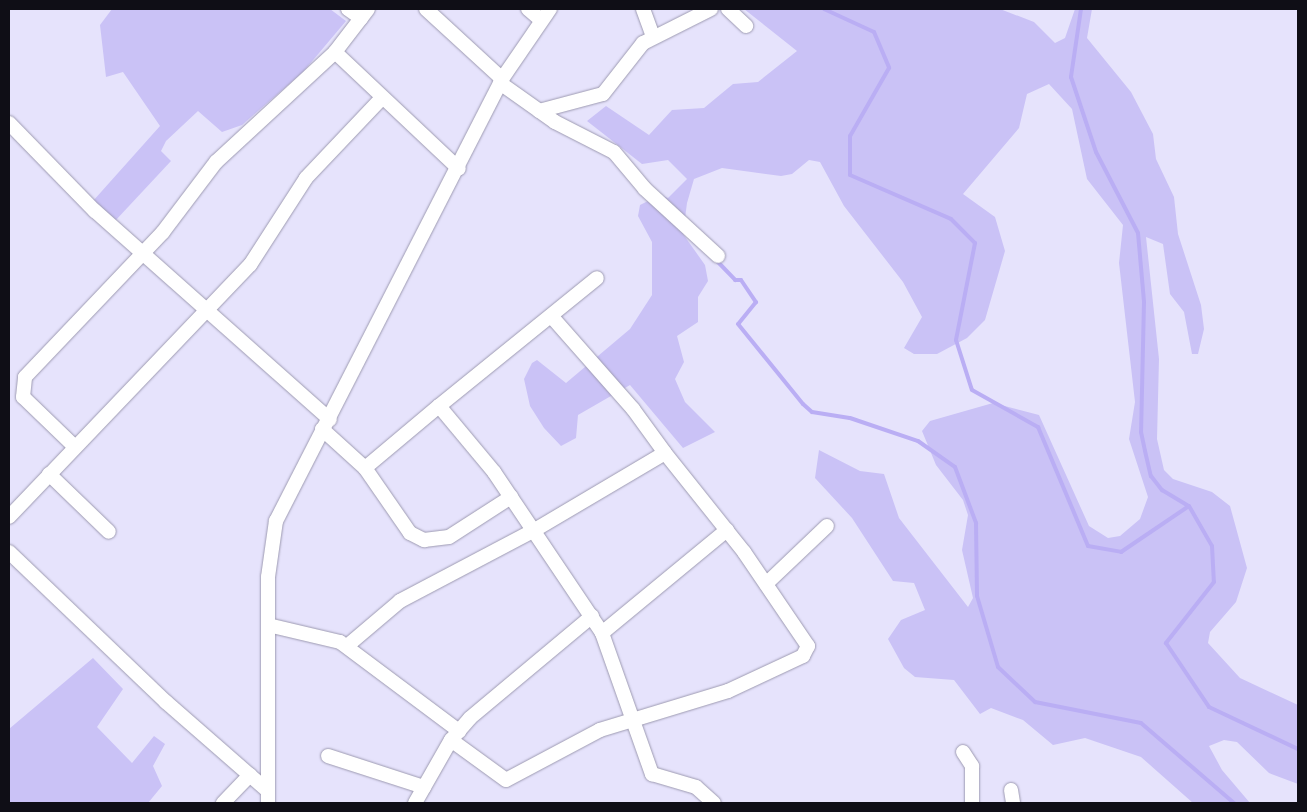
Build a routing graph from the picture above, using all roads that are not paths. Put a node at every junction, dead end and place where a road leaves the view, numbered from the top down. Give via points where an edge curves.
1 (348, 9) edge
2 (426, 9) edge
3 (528, 9) edge
4 (550, 9) edge
5 (643, 9) edge
6 (711, 9) edge
7 (728, 9) edge
8 (364, 14) edge
9 (540, 19) junction
10 (746, 26) dead end
11 (653, 36) junction
12 (335, 52) junction
13 (501, 81) junction
14 (381, 99) junction
15 (539, 111) junction
16 (9, 123) edge
17 (459, 169) junction
18 (144, 253) junction
19 (718, 256) dead end
20 (597, 278) dead end
21 (206, 311) junction
22 (552, 316) junction
23 (20, 391) junction
24 (9, 400) edge
25 (439, 406) junction
26 (326, 425) junction
27 (75, 447) junction
28 (665, 452) junction
29 (365, 468) junction
30 (49, 474) junction
31 (511, 497) junction
32 (12, 507) edge
33 (827, 526) dead end
34 (727, 530) junction
35 (533, 531) junction
36 (109, 532) dead end
37 (9, 552) edge
38 (766, 584) junction
39 (592, 616) junction
40 (268, 624) junction
41 (602, 633) junction
42 (347, 646) junction
43 (634, 722) junction
44 (455, 736) junction
45 (963, 752) dead end
46 (328, 756) dead end
47 (250, 775) junction
48 (424, 787) junction
49 (267, 797) edge
50 (223, 803) edge
51 (415, 803) edge
52 (714, 803) edge
53 (972, 803) edge

1 - 8 street
2 - 13 street
3 - 9 street
4 - 9 street
5 - 11 street
6 - 11 street
7 - 10 street
8 - 12 street
9 - 13 street
11 - 15 street via 631,54 603,94
12 - 14 street
12 - 18 street via 216,162
13 - 15 street
13 - 17 street
14 - 17 street
14 - 21 street via 315,167 288,202 258,256
15 - 19 street via 614,152 645,188
16 - 18 street via 65,182
17 - 26 street
18 - 21 street
18 - 23 street via 35,364
20 - 22 street
21 - 26 street
21 - 27 street
22 - 25 street
22 - 28 street via 634,409
23 - 24 street
23 - 27 street
25 - 29 street
25 - 31 street
26 - 29 street
26 - 40 street via 276,521 269,557
27 - 30 street
28 - 34 street
28 - 35 street
29 - 31 street via 410,533 424,540 449,537
30 - 32 street
30 - 36 street
31 - 35 street
33 - 38 street
34 - 38 street
34 - 41 street
35 - 39 street
35 - 42 street via 400,601
37 - 47 street via 166,702
38 - 43 street via 806,642 807,652 709,699
39 - 41 street
39 - 44 street
40 - 42 street via 330,638
40 - 49 street
41 - 43 street
42 - 44 street
43 - 44 street via 572,742 506,780
43 - 52 street via 642,756 652,774 696,787
44 - 48 street
45 - 53 street via 972,766
46 - 48 street
47 - 49 street
47 - 50 street
48 - 51 street

